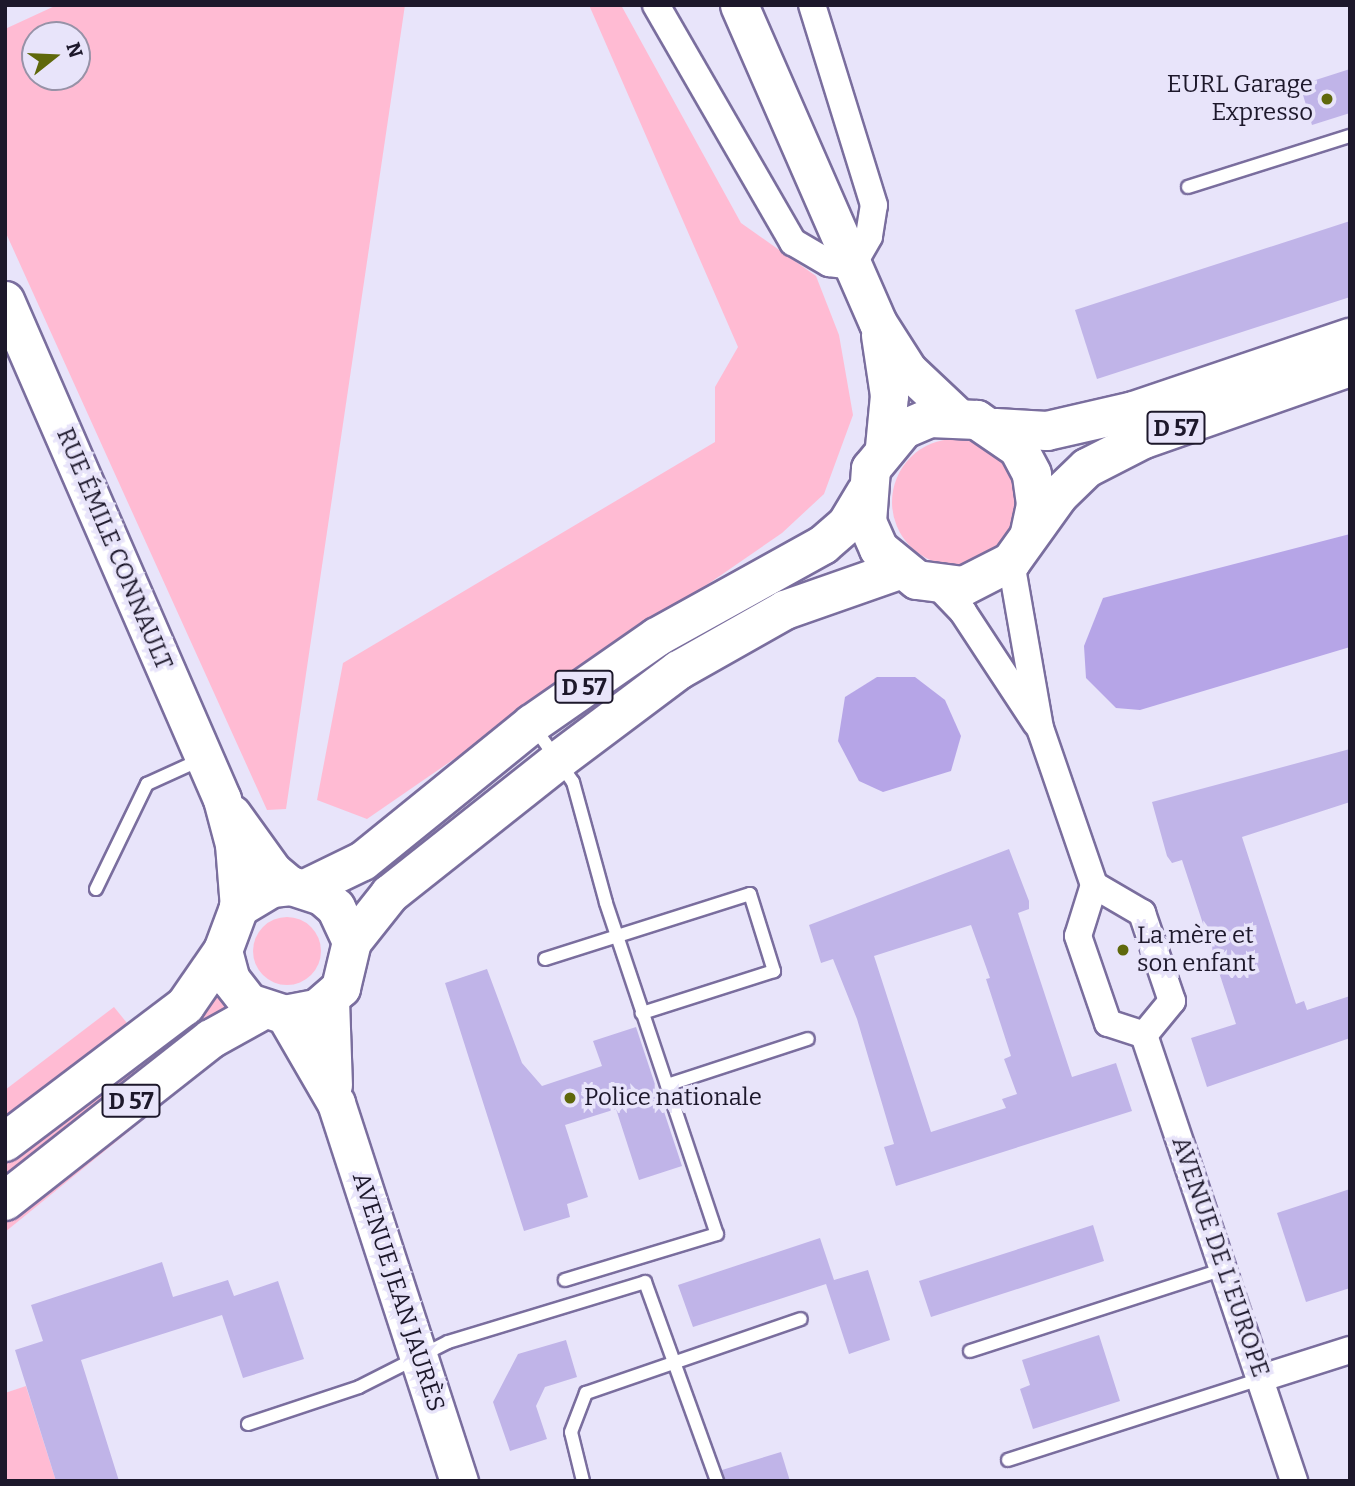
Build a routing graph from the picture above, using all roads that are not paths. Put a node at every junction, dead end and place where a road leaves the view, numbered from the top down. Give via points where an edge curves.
1 (656, 5) edge
2 (739, 5) edge
3 (812, 5) edge
4 (1350, 136) edge
5 (1188, 187) dead end
6 (852, 266) junction
7 (5, 300) edge
8 (878, 323) junction
9 (1350, 338) edge
10 (1350, 367) edge
11 (957, 415) junction
12 (996, 428) junction
13 (884, 447) junction
14 (866, 492) junction
15 (1020, 548) junction
16 (899, 570) junction
17 (938, 586) junction
18 (532, 724) junction
19 (1040, 728) junction
20 (204, 758) junction
21 (559, 760) junction
22 (222, 799) junction
23 (1094, 885) junction
24 (298, 887) junction
25 (96, 890) dead end
26 (239, 908) junction
27 (616, 937) junction
28 (352, 942) junction
29 (223, 951) junction
30 (545, 959) dead end
31 (330, 1000) junction
32 (274, 1013) junction
33 (642, 1013) junction
34 (1144, 1035) junction
35 (808, 1039) dead end
36 (667, 1085) junction
37 (336, 1103) junction
38 (5, 1142) edge
39 (5, 1201) edge
40 (1224, 1269) junction
41 (565, 1280) dead end
42 (801, 1319) dead end
43 (1350, 1350) edge
44 (970, 1352) dead end
45 (419, 1355) junction
46 (677, 1361) junction
47 (1262, 1378) junction
48 (248, 1424) dead end
49 (1008, 1461) dead end
50 (459, 1481) edge
51 (583, 1481) edge
52 (718, 1481) edge
53 (1294, 1481) edge

1 - 6 street via 793,243 829,263
2 - 6 street
3 - 6 street via 874,205 869,236
4 - 5 lane
6 - 8 street
7 - 20 street, RUE ÉMILE CONNAULT
8 - 11 street via 908,370
8 - 13 street via 889,395
9 - 12 main road, D 57 via 1133,411 1047,432
10 - 15 main road, D 57 via 1121,450 1087,468
11 - 12 main road
11 - 13 main road via 930,418 904,429
12 - 15 main road via 1018,448 1032,474 1036,504
13 - 14 main road
14 - 16 main road via 867,522 879,549
14 - 18 main road, D 57 via 847,524 823,545 657,637
15 - 17 main road via 976,582
15 - 19 street
16 - 17 main road
16 - 21 main road, D 57 via 773,617 679,670
17 - 19 street via 963,612
18 - 21 lane
18 - 24 main road, D 57 via 363,861
19 - 23 street
20 - 22 street, RUE ÉMILE CONNAULT
20 - 25 lane via 147,784
21 - 27 lane via 573,782
21 - 28 main road, D 57 via 390,894
22 - 24 street, RUE ÉMILE CONNAULT via 273,871
22 - 26 street, RUE ÉMILE CONNAULT via 234,844
23 - 34 street via 1078,936 1108,1023
23 - 34 street via 1142,913 1172,1001
24 - 26 main road via 272,888
24 - 28 main road via 336,908
26 - 29 main road
27 - 30 lane
27 - 33 lane
27 - 33 lane via 750,894 774,971
28 - 31 main road via 348,974
29 - 32 main road via 239,992
29 - 38 main road, D 57 via 185,1006
31 - 32 main road via 302,1014
31 - 37 street, AVENUE JEAN JAURÈS
32 - 37 street, AVENUE JEAN JAURÈS
32 - 39 main road, D 57 via 211,1039
33 - 36 lane
34 - 40 street, AVENUE DE L'EUROPE
35 - 36 lane
36 - 41 lane via 717,1234
37 - 45 street, AVENUE JEAN JAURÈS
40 - 44 lane
40 - 47 street, AVENUE DE L'EUROPE
42 - 46 lane
43 - 47 street
45 - 46 lane via 645,1282
45 - 48 lane via 359,1387
45 - 50 street, AVENUE JEAN JAURÈS
46 - 51 lane via 586,1393 571,1432
46 - 52 lane
47 - 49 lane
47 - 53 street, AVENUE DE L'EUROPE

